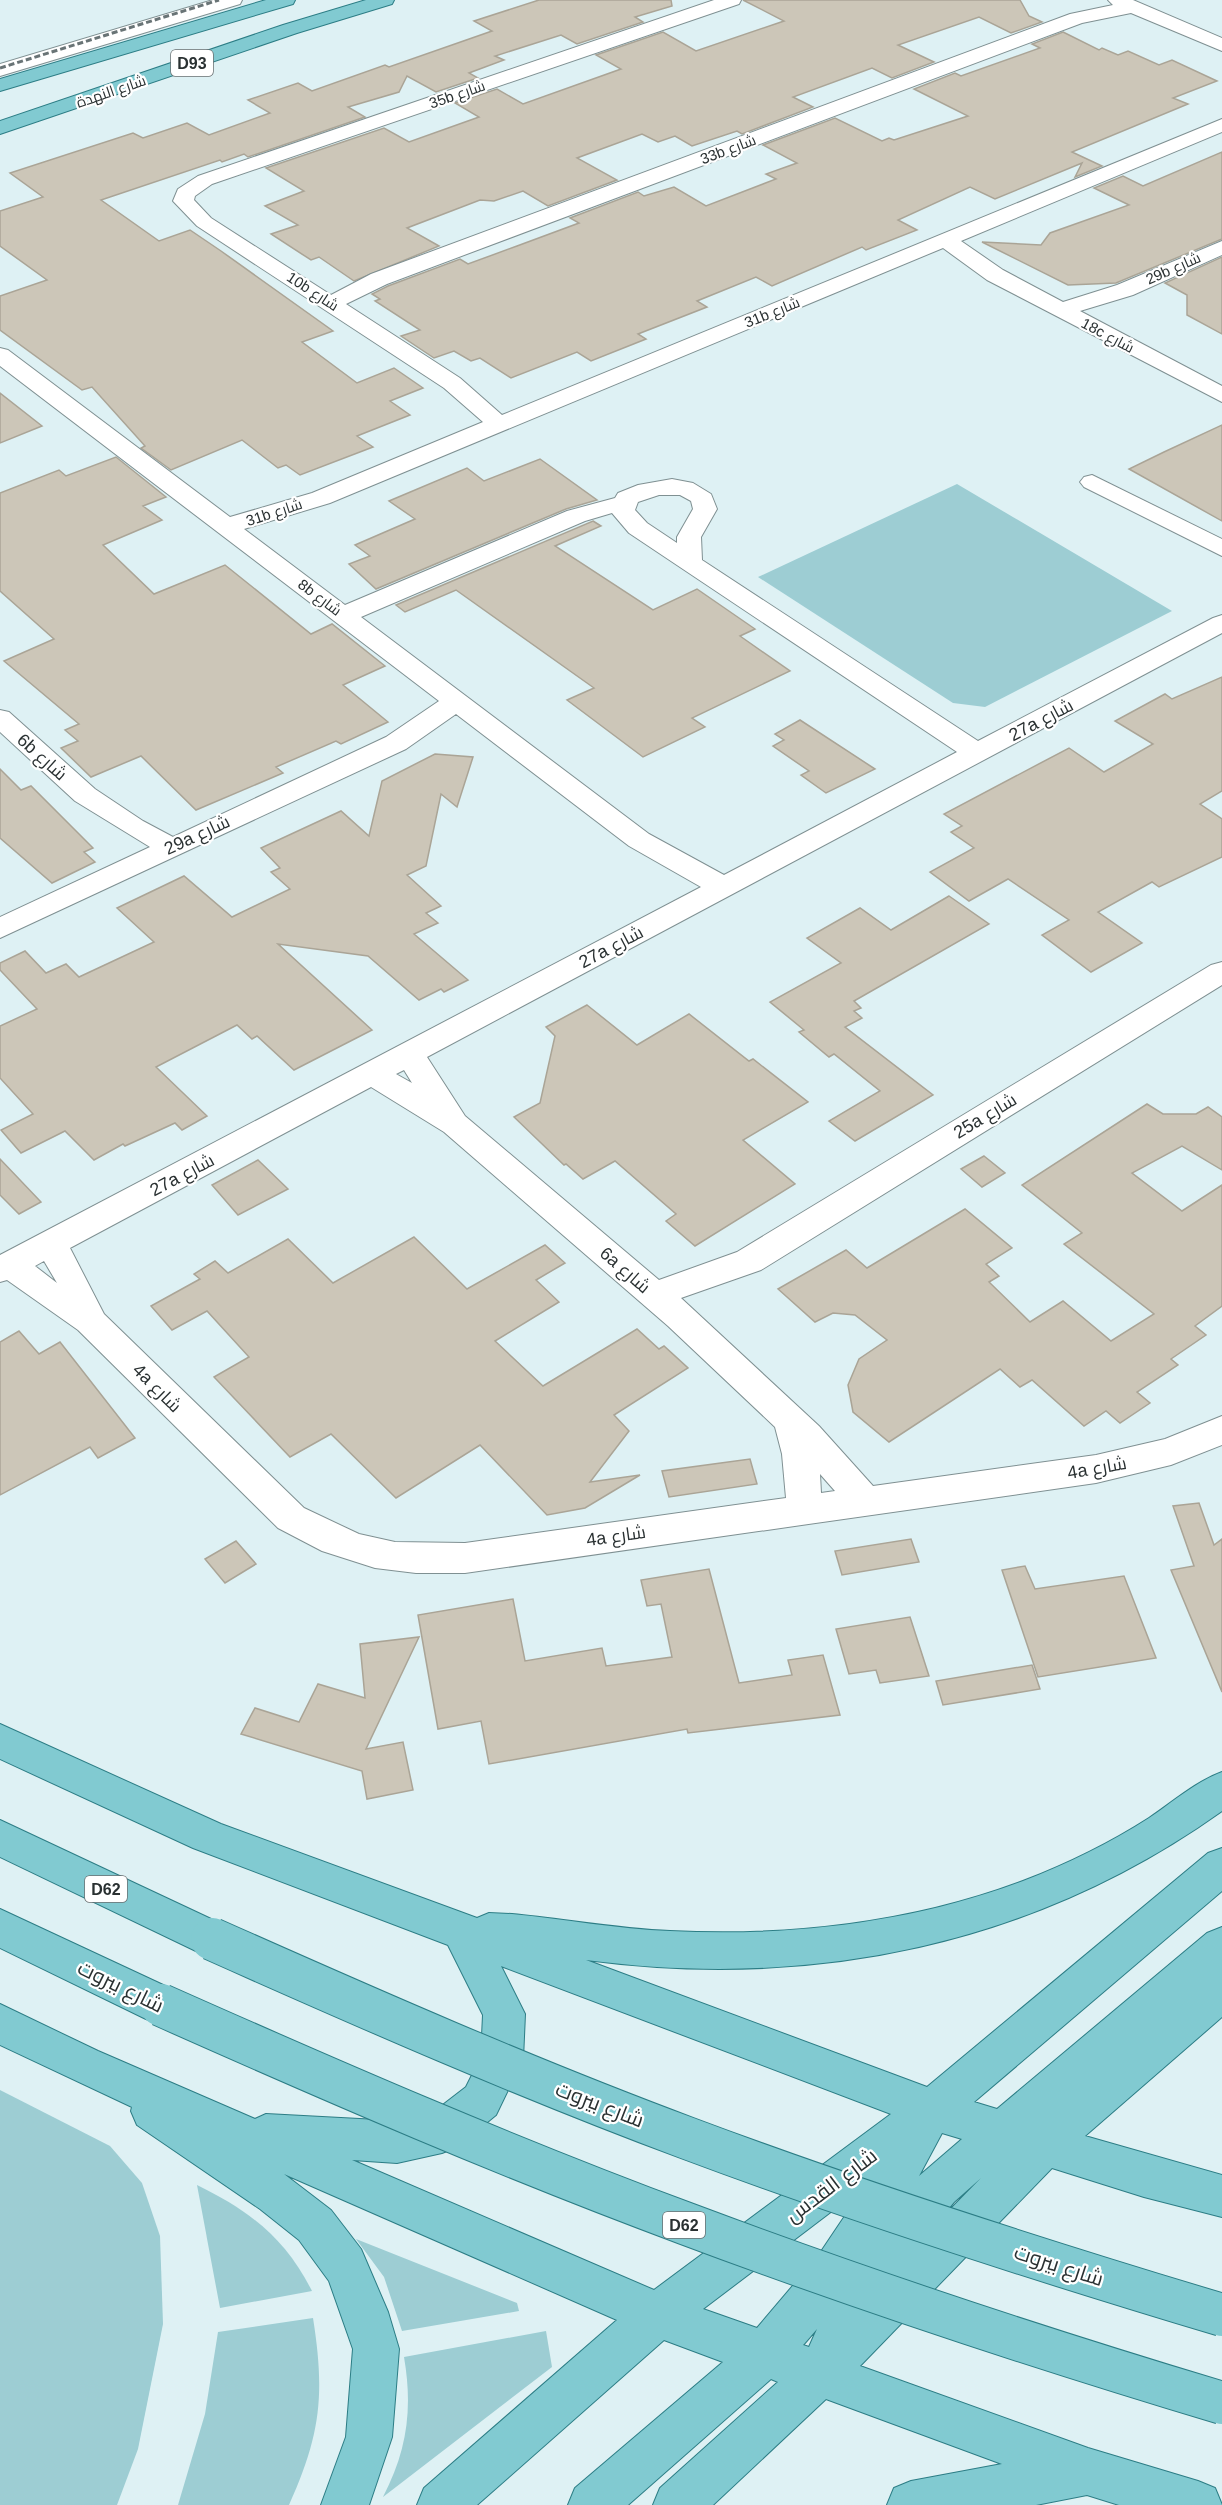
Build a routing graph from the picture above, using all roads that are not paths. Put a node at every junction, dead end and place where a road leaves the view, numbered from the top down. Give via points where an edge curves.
1 (233, 0) edge
2 (285, 0) edge
3 (385, 0) edge
4 (732, 0) edge
5 (1108, 0) edge
6 (1125, 3) edge
7 (260, 8) junction
8 (1077, 18) junction
9 (290, 29) junction
10 (1222, 45) edge
11 (0, 70) edge
12 (0, 85) edge
13 (0, 94) edge
14 (0, 115) edge
15 (1222, 125) edge
16 (0, 128) edge
17 (185, 193) joint
18 (947, 241) junction
19 (1222, 247) edge
20 (924, 250) junction
21 (995, 274) junction
22 (322, 297) junction
23 (1070, 314) junction
24 (0, 354) edge
25 (452, 383) junction
26 (1222, 395) edge
27 (520, 414) junction
28 (498, 423) junction
29 (1092, 482) dead end
30 (623, 505) junction
31 (236, 533) junction
32 (1222, 549) edge
33 (690, 561) junction
34 (343, 615) junction
35 (1214, 636) edge
36 (456, 702) junction
37 (0, 718) edge
38 (482, 722) junction
39 (396, 743) junction
40 (977, 753) junction
41 (85, 795) junction
42 (639, 840) junction
43 (171, 847) junction
44 (131, 866) junction
45 (724, 887) junction
46 (695, 902) junction
47 (0, 929) edge
48 (1222, 972) edge
49 (409, 1054) junction
50 (372, 1074) junction
51 (455, 1124) junction
52 (51, 1244) junction
53 (749, 1261) junction
54 (5, 1268) edge
55 (654, 1295) junction
56 (680, 1317) junction
57 (90, 1321) junction
58 (791, 1421) junction
59 (1222, 1430) edge
60 (865, 1501) junction
61 (805, 1509) junction
62 (0, 1741) edge
63 (1222, 1789) edge
64 (0, 1838) edge
65 (1222, 1866) edge
66 (0, 1928) edge
67 (462, 1931) junction
68 (1222, 1946) edge
69 (1222, 1992) edge
70 (0, 2024) edge
71 (83, 2065) junction
72 (932, 2109) junction
73 (1001, 2131) junction
74 (244, 2134) junction
75 (1045, 2145) junction
76 (1222, 2196) edge
77 (658, 2315) junction
78 (1222, 2315) edge
79 (763, 2354) junction
80 (819, 2375) junction
81 (1222, 2403) edge
82 (1088, 2472) junction
83 (345, 2505) edge
84 (441, 2505) edge
85 (592, 2505) edge
86 (677, 2505) edge
87 (911, 2505) edge
88 (1198, 2505) edge

1 - 11 street
2 - 7 main road, شارع النهدة / D93
3 - 9 main road, شارع النهدة / D93
4 - 17 street, 35b شارع via 205,180
5 - 8 street, 33b شارع
6 - 8 street, 33b شارع
6 - 10 street
7 - 12 main road, شارع النهدة / D93
7 - 13 main road, شارع النهدة
8 - 22 street, 33b شارع
9 - 14 main road, شارع النهدة
9 - 16 main road, شارع النهدة / D93
15 - 18 street, 31b شارع
17 - 22 street, 10b شارع via 183,201 204,222
18 - 20 street, 31b شارع
18 - 21 street, 18c شارع
19 - 23 street, 29b شارع
20 - 21 street, 18c شارع
20 - 27 street, 31b شارع
21 - 23 street, 18c شارع
22 - 25 street, 10b شارع
23 - 26 street, 18c شارع
24 - 31 street, 8b شارع
25 - 27 street, 10b شارع
25 - 28 street, 10b شارع
27 - 28 street, 31b شارع
28 - 31 street, 31b شارع
29 - 32 street
30 - 33 street via 632,523
30 - 33 street via 634,492 657,486 682,488 700,498 705,509 689,537
30 - 34 street via 576,516
31 - 34 street, 8b شارع
33 - 40 street
34 - 36 street, 8b شارع
35 - 40 street, 27a شارع
36 - 38 street, 8b شارع
36 - 39 street, 29a شارع
37 - 41 street, 6b شارع
38 - 39 street, 29a شارع
38 - 42 street, 8b شارع
39 - 43 street, 29a شارع
40 - 45 street, 27a شارع
41 - 43 street, 6b شارع
41 - 44 street, 6b شارع via 101,826
42 - 45 street, 8b شارع
42 - 46 street, 8b شارع
43 - 44 street, 29a شارع
44 - 47 street, 29a شارع
45 - 46 street, 27a شارع
46 - 49 street, 27a شارع
48 - 53 street, 25a شارع
49 - 50 street, 27a شارع
49 - 51 street, 6a شارع
50 - 51 street, 6a شارع
50 - 52 street, 27a شارع
51 - 55 street, 6a شارع
52 - 54 street, 27a شارع
52 - 57 street, 4a شارع
53 - 55 street, 25a شارع
53 - 56 street, 25a شارع via 724,1286
54 - 57 street, 4a شارع
55 - 56 street, 6a شارع
56 - 58 street, 6a شارع
57 - 61 street, 4a شارع via 291,1518 328,1539 371,1553 417,1560 465,1558
58 - 60 street, 6a شارع
58 - 61 street via 800,1454
59 - 60 street, 4a شارع via 1171,1451 1115,1465
60 - 61 street, 4a شارع
62 - 67 main road via 207,1836
63 - 67 main road via 1124,1856 1047,1891 996,1909 873,1938 791,1948 705,1951 550,1935
64 - 78 main road, شارع بيروت / D62, bridge via 406,2026 613,2110 844,2195
65 - 72 main road, شارع القدس
66 - 81 main road, شارع بيروت / D62, bridge via 161,2005 468,2140 633,2206 973,2327
67 - 72 main road
67 - 74 main road via 504,2014 502,2059 481,2101 442,2132 397,2142
68 - 73 main road
69 - 75 main road
70 - 71 main road
71 - 74 main road
71 - 83 main road via 276,2194 315,2225 345,2265 376,2349 369,2438
72 - 73 main road
72 - 77 main road, شارع القدس
72 - 79 main road via 851,2248
73 - 75 main road
73 - 80 main road via 938,2187 903,2228 872,2273
74 - 77 main road
75 - 76 main road
75 - 80 main road
77 - 79 main road
77 - 84 main road, شارع القدس
79 - 80 main road
79 - 85 main road
80 - 82 main road
80 - 86 main road
82 - 87 main road
82 - 88 main road

